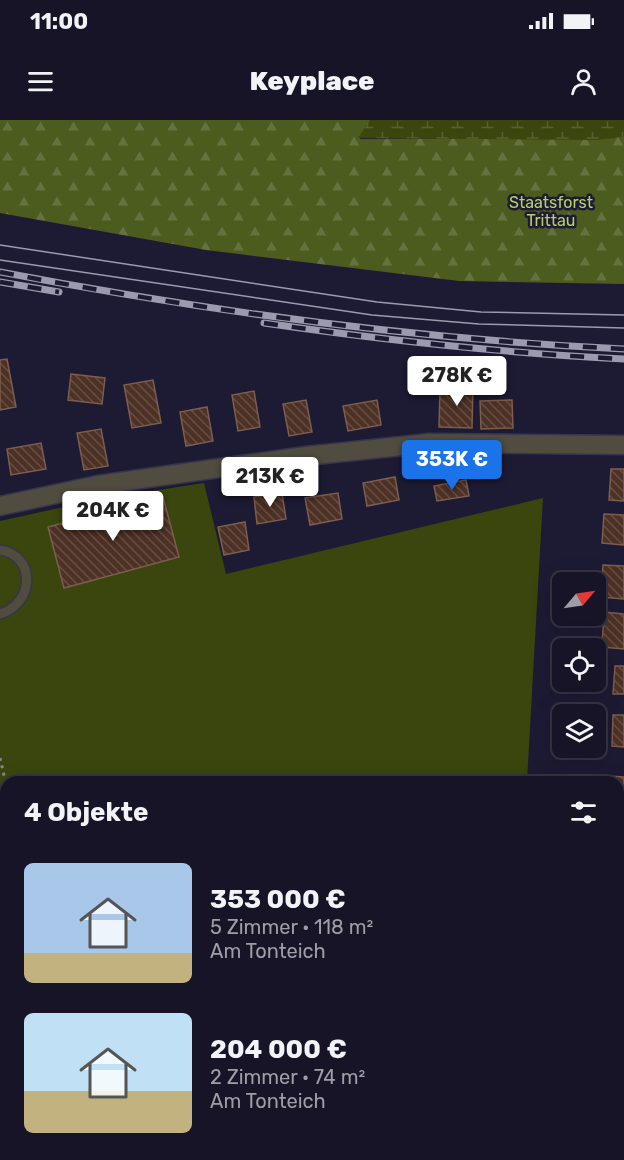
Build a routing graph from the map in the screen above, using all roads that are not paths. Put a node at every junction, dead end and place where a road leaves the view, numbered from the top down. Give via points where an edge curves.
1 (624, 445) edge
2 (0, 506) edge
3 (0, 550) edge
4 (0, 614) edge

1 - 2 street via 430,443 98,485
3 - 4 lane via 22,564 27,585 18,605

